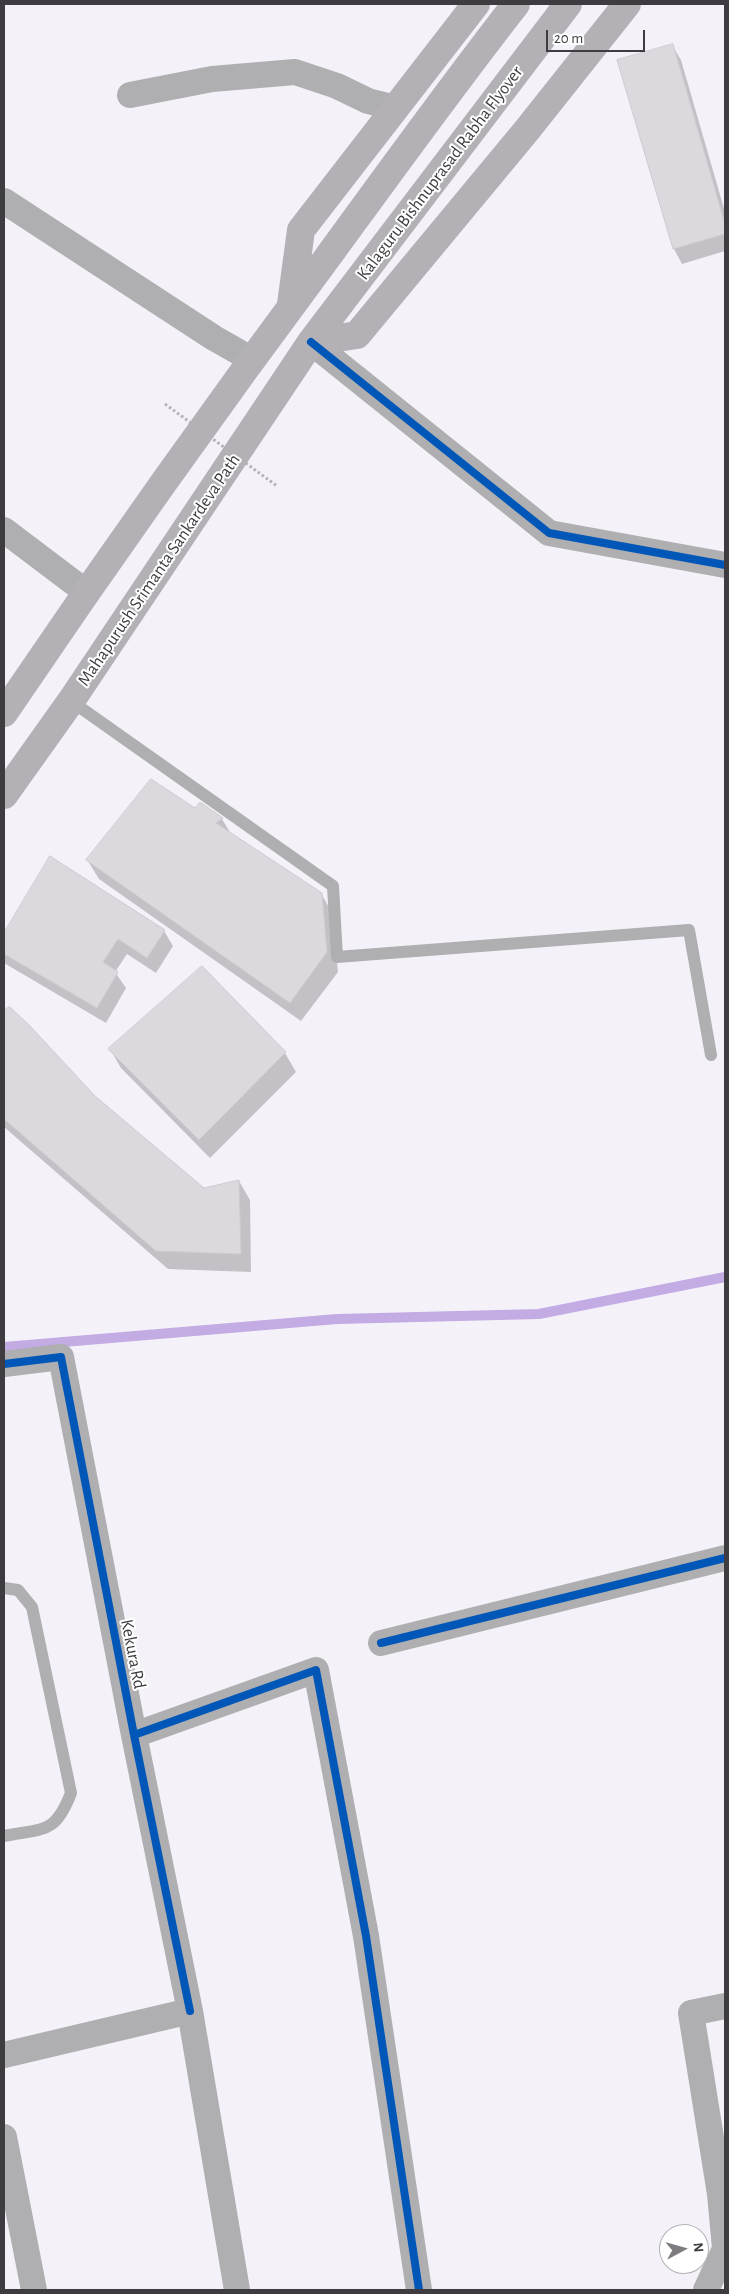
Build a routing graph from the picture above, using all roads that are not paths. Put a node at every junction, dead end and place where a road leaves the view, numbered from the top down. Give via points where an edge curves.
1 (476, 4) edge
2 (516, 4) edge
3 (568, 4) edge
4 (626, 4) edge
5 (130, 95) dead end
6 (396, 108) junction
7 (4, 200) edge
8 (291, 305) junction
9 (311, 342) junction
10 (251, 360) junction
11 (4, 530) edge
12 (725, 565) edge
13 (86, 592) junction
14 (71, 701) junction
15 (4, 713) edge
16 (4, 795) edge
17 (711, 1055) dead end
18 (4, 1364) edge
19 (725, 1558) edge
20 (4, 1588) edge
21 (381, 1643) dead end
22 (134, 1735) junction
23 (4, 1836) edge
24 (725, 2006) edge
25 (190, 2011) junction
26 (4, 2055) edge
27 (4, 2137) edge
28 (725, 2249) edge
29 (34, 2290) edge
30 (237, 2290) edge
31 (419, 2290) edge
32 (706, 2290) edge

1 - 6 main road
2 - 8 main road
3 - 9 main road, Kalaguru Bishnuprasad Rabha Flyover
4 - 9 main road via 357,336
5 - 6 street via 212,79 295,72 368,101
6 - 8 main road via 301,230
7 - 10 street
8 - 10 main road
9 - 12 street via 549,533
9 - 14 main road, Mahapurush Srimanta Sankardeva Path
10 - 13 main road
11 - 13 street
13 - 15 main road
14 - 16 main road, Mahapurush Srimanta Sankardeva Path
14 - 17 lane via 332,886 337,957 689,930
18 - 22 street, Kekura Rd via 61,1357
19 - 21 street
20 - 23 lane via 18,1590 32,1607 71,1793 64,1813 52,1826
22 - 25 street, Kekura Rd
22 - 31 street via 316,1670 366,1936
24 - 28 street via 691,2013 720,2194
25 - 26 street
25 - 30 street, Kekura Rd
27 - 29 street
28 - 32 street

